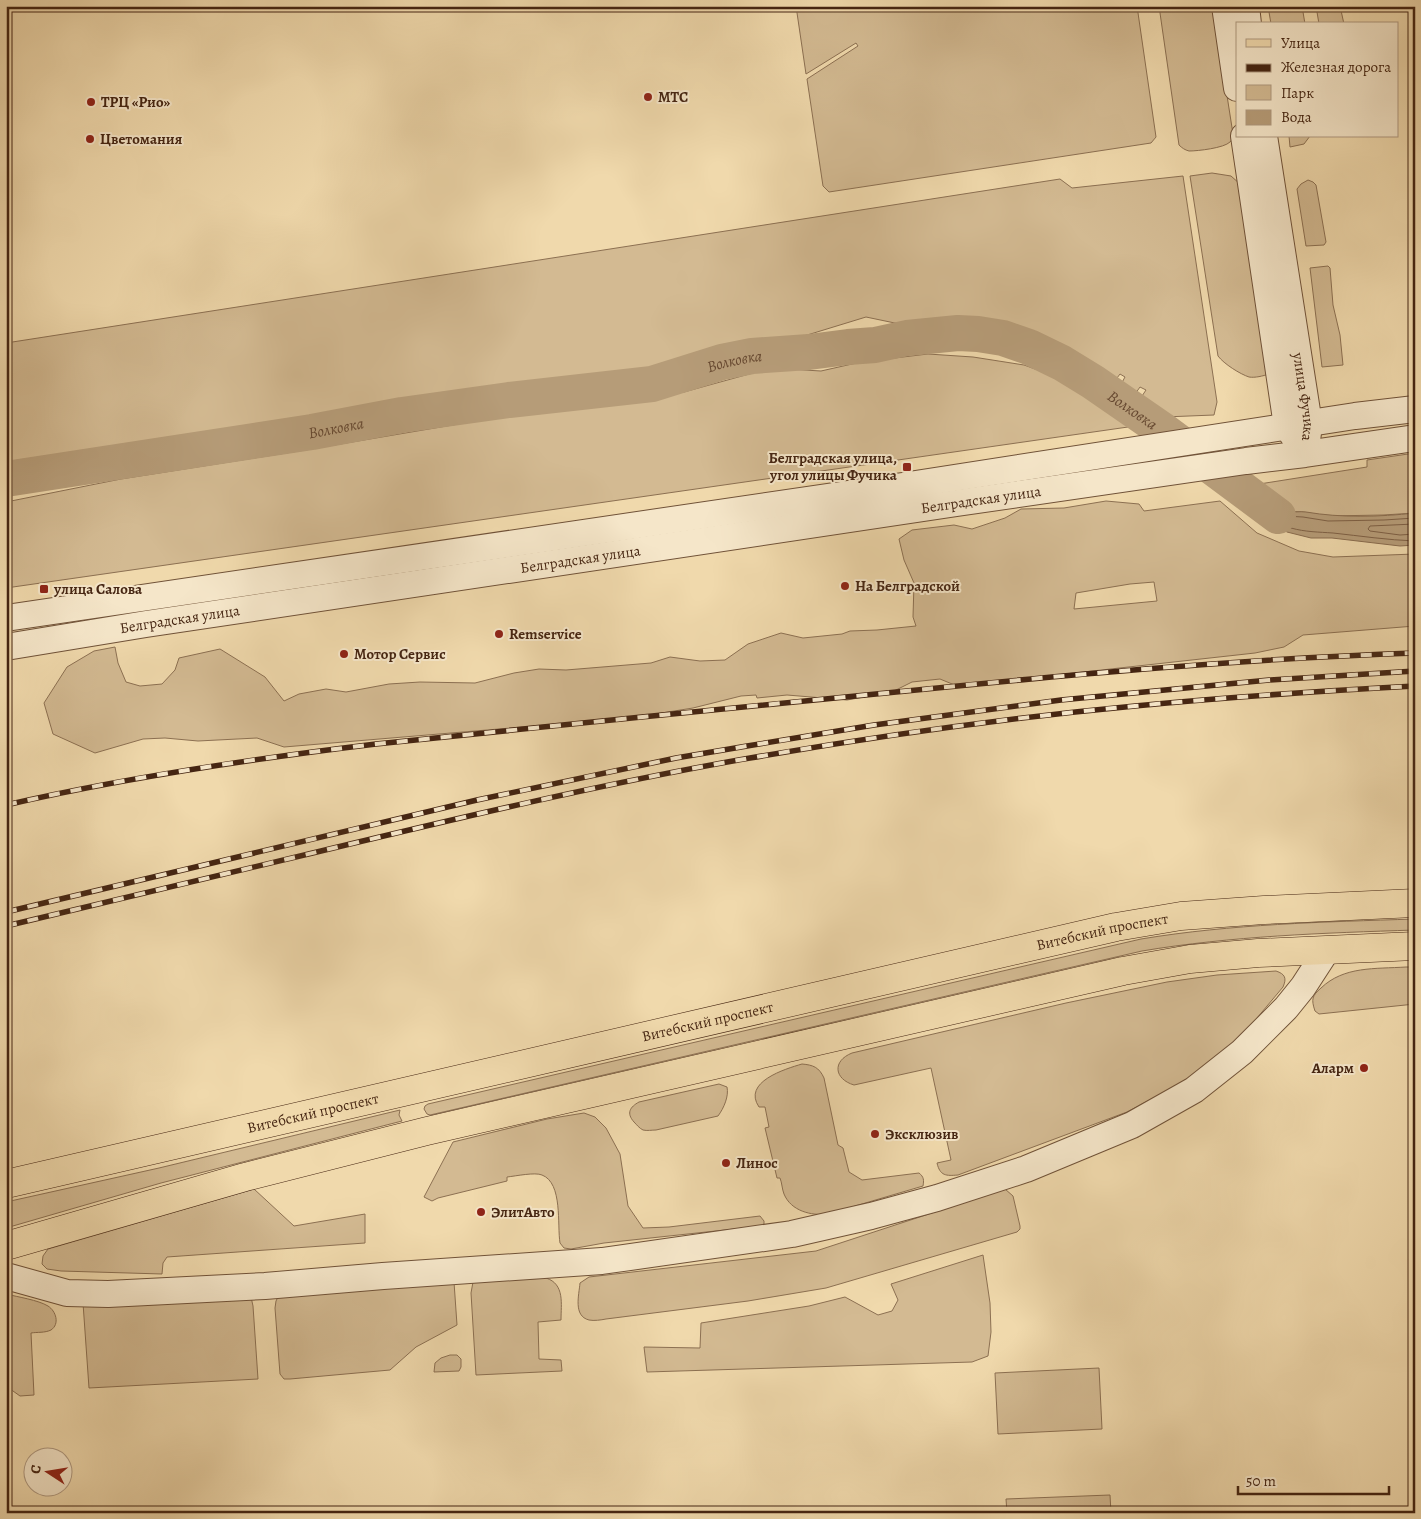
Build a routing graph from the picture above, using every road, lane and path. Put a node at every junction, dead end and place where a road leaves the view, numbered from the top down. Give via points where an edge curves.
1 (1225, 6) edge
2 (1246, 6) edge
3 (1248, 22) edge
4 (1236, 81) edge
5 (1244, 138) edge
6 (1264, 138) edge
7 (1415, 409) edge
8 (1298, 425) junction
9 (1415, 438) edge
10 (1305, 454) junction
11 (6, 618) edge
12 (6, 647) edge
13 (1415, 903) edge
14 (1415, 946) edge
15 (1327, 950) junction
16 (416, 1089) junction
17 (427, 1131) junction
18 (6, 1184) edge
19 (6, 1246) edge
20 (6, 1276) edge

1 - 4 street
2 - 3 street
5 - 8 street, улица Фучика
6 - 8 street, улица Фучика
7 - 8 street
8 - 10 street, улица Фучика
8 - 11 street, Белградская улица
9 - 10 street
10 - 12 street, Белградская улица
13 - 16 main road, Витебский проспект via 1182,916 1116,927
14 - 15 main road
15 - 17 main road via 1190,959 1123,971
15 - 20 street via 1286,1008 1242,1052 1194,1090 1132,1125 1026,1169 871,1216 792,1234 602,1261 265,1286 67,1293
16 - 17 main road via 412,1112 418,1125
16 - 18 main road, Витебский проспект
17 - 19 main road via 245,1177

